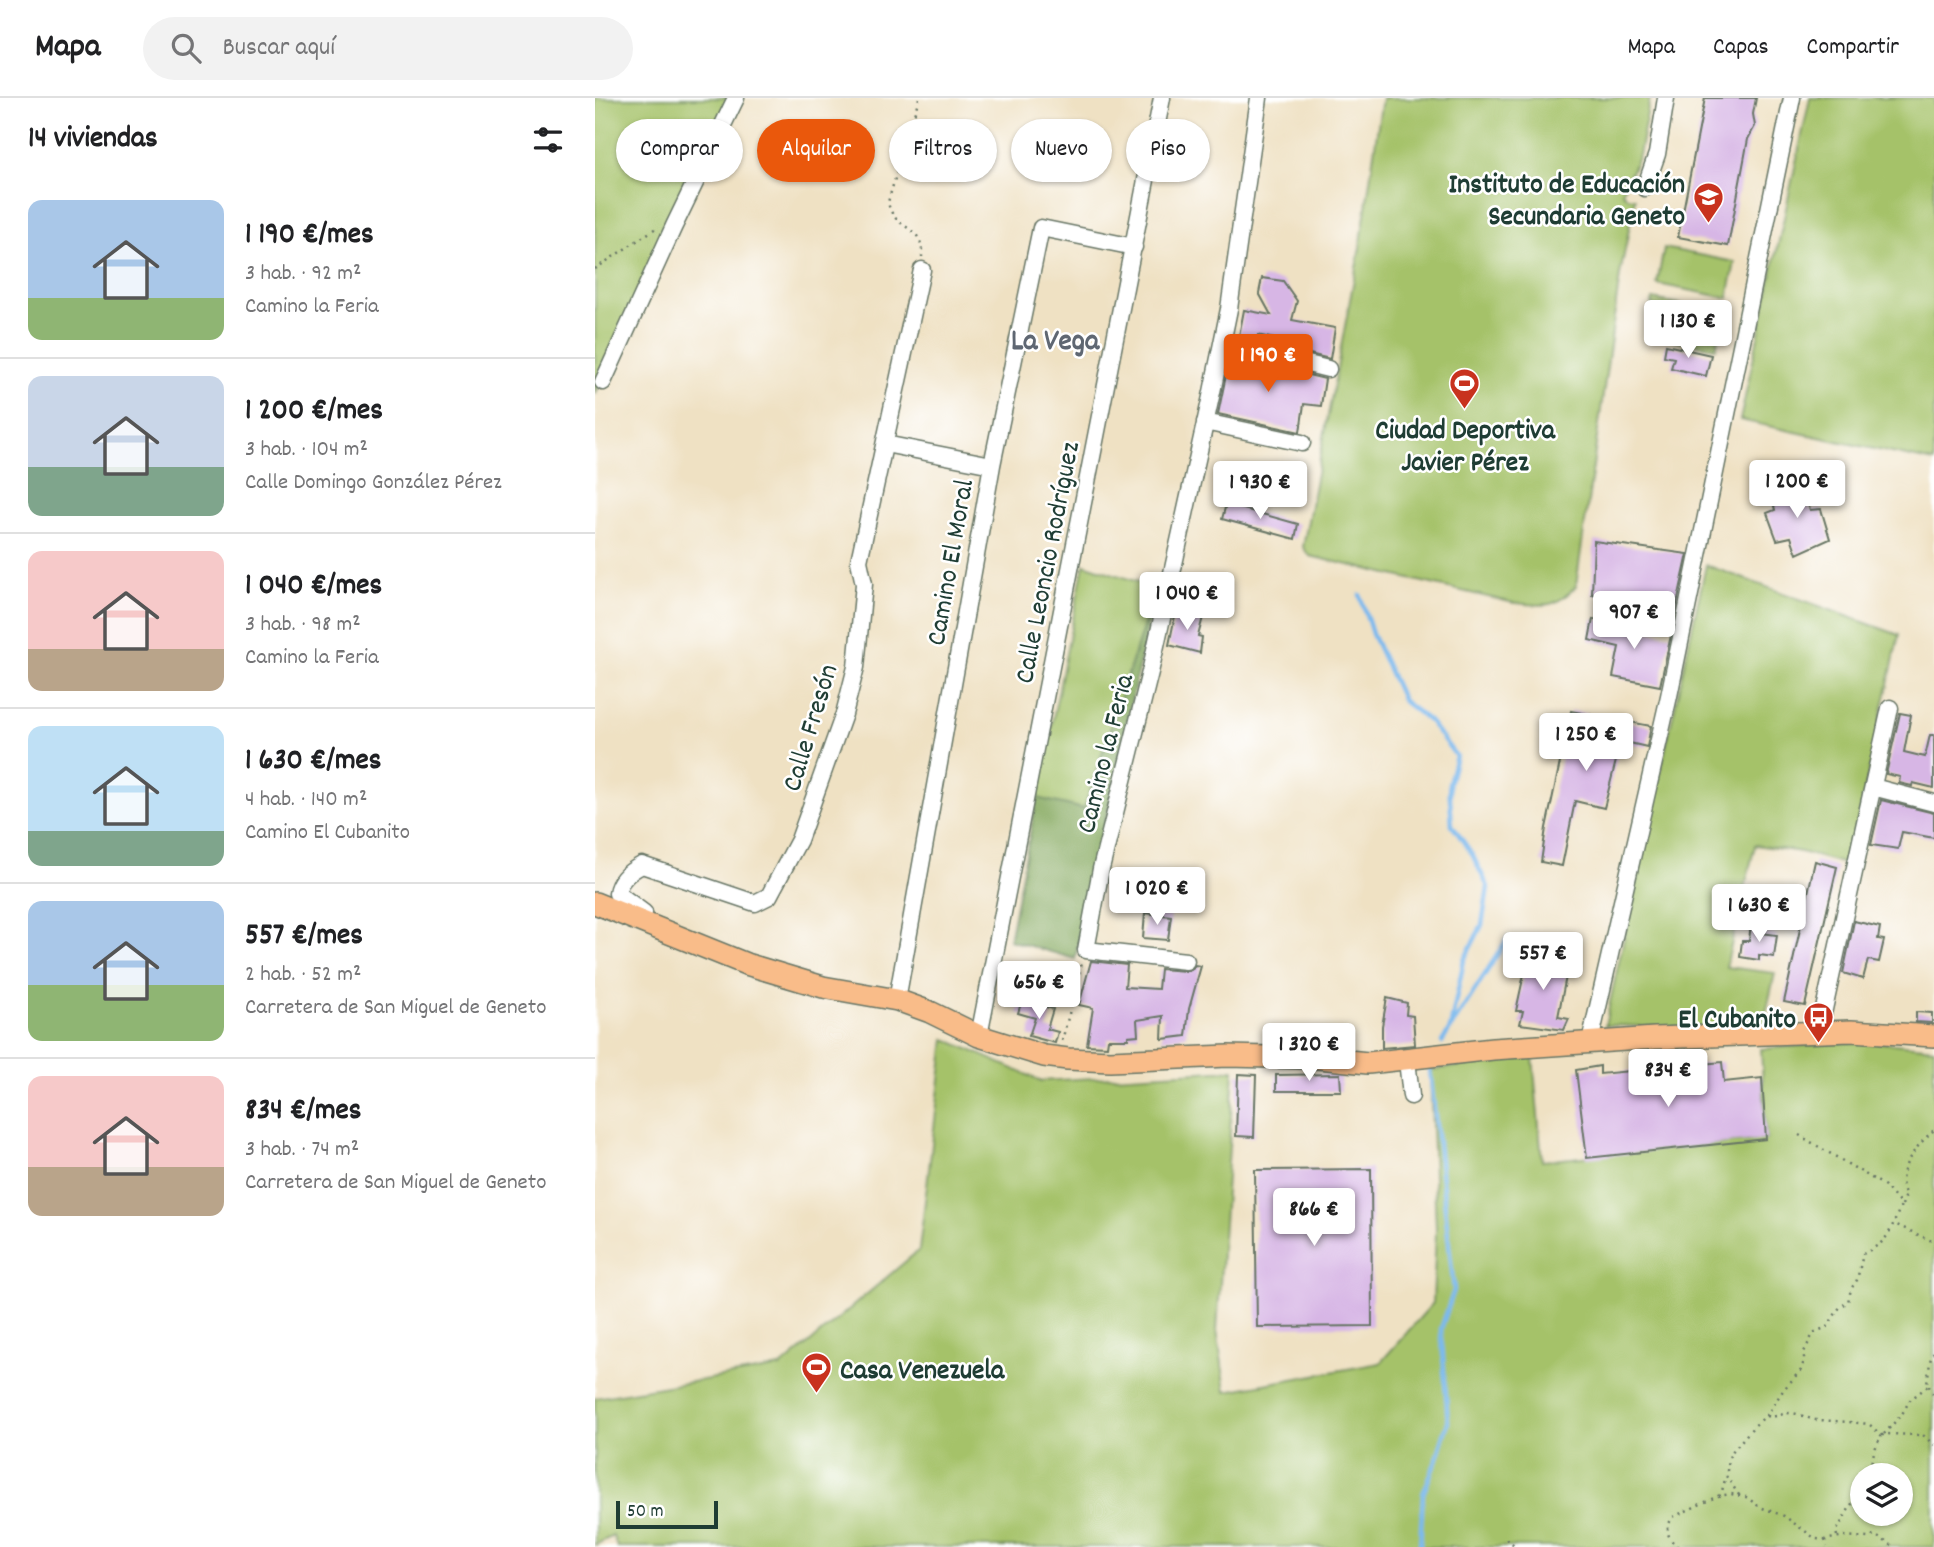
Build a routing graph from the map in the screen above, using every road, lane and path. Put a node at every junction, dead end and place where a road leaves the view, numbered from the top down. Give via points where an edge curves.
1 (736, 98) edge
2 (919, 98) edge
3 (1162, 98) edge
4 (1259, 98) edge
5 (1666, 98) edge
6 (1792, 98) edge
7 (1645, 188) dead end
8 (674, 226) junction
9 (1134, 247) junction
10 (595, 269) edge
11 (922, 270) joint
12 (1222, 343) junction
13 (1328, 369) dead end
14 (603, 382) dead end
15 (1205, 422) junction
16 (1303, 443) dead end
17 (885, 444) junction
18 (992, 465) junction
19 (1890, 708) dead end
20 (1873, 787) junction
21 (1934, 803) edge
22 (595, 903) edge
23 (639, 922) junction
24 (1086, 950) junction
25 (1187, 961) dead end
26 (897, 1000) junction
27 (1819, 1032) junction
28 (979, 1036) junction
29 (1934, 1036) edge
30 (1590, 1042) junction
31 (1058, 1058) junction
32 (1407, 1060) junction
33 (1411, 1096) dead end
34 (1934, 1130) edge
35 (1799, 1135) dead end
36 (1900, 1208) junction
37 (1895, 1220) junction
38 (1934, 1242) edge
39 (1934, 1353) edge
40 (1929, 1385) junction
41 (1934, 1395) edge
42 (1766, 1416) junction
43 (1883, 1435) junction
44 (1934, 1445) edge
45 (1872, 1463) edge
46 (1725, 1476) junction
47 (1739, 1495) junction
48 (1719, 1496) junction
49 (1850, 1507) edge
50 (1837, 1536) junction
51 (1506, 1539) dead end
52 (1825, 1540) junction
53 (1517, 1547) edge
54 (1678, 1547) edge
55 (1827, 1547) edge
56 (1895, 1547) edge

1 - 8 street
2 - 11 path via 888,202 897,222 919,238
3 - 9 street, Calle Leoncio Rodríguez
4 - 12 street, Camino la Feria
5 - 7 street via 1657,154
6 - 30 street via 1669,696
8 - 10 path via 662,224
8 - 14 street
9 - 18 street, Camino El Moral via 1041,228
9 - 28 street, Calle Leoncio Rodríguez
11 - 17 street, Calle Fresón
12 - 13 street
12 - 15 street, Camino la Feria
15 - 16 street
15 - 24 street, Camino la Feria
17 - 18 street
17 - 23 street, Calle Fresón via 859,561 864,584 856,667 799,840 769,895 755,903 642,864 630,871 617,893 644,912
18 - 26 street, Camino El Moral
19 - 20 street
20 - 21 street
20 - 27 street
22 - 23 main road
23 - 26 main road via 787,978
24 - 25 street
24 - 31 path
26 - 28 main road
27 - 29 main road
27 - 30 main road
28 - 31 main road
30 - 32 main road
31 - 32 main road
32 - 33 street
34 - 36 path via 1905,1166 1902,1188 1906,1195
35 - 36 path via 1885,1186
36 - 37 path
37 - 38 path
37 - 42 path via 1886,1240 1863,1254 1848,1302 1827,1327 1815,1332 1801,1370
39 - 40 path
40 - 41 path
40 - 43 path
42 - 43 path via 1790,1413 1814,1420 1869,1423
42 - 46 path via 1730,1454
43 - 44 path via 1923,1435
43 - 45 path via 1876,1443
46 - 47 path
46 - 48 path
47 - 48 path
47 - 52 path
48 - 54 path via 1669,1522 1667,1536
49 - 50 path
50 - 52 path
50 - 56 path via 1874,1535
51 - 53 path
52 - 55 path

